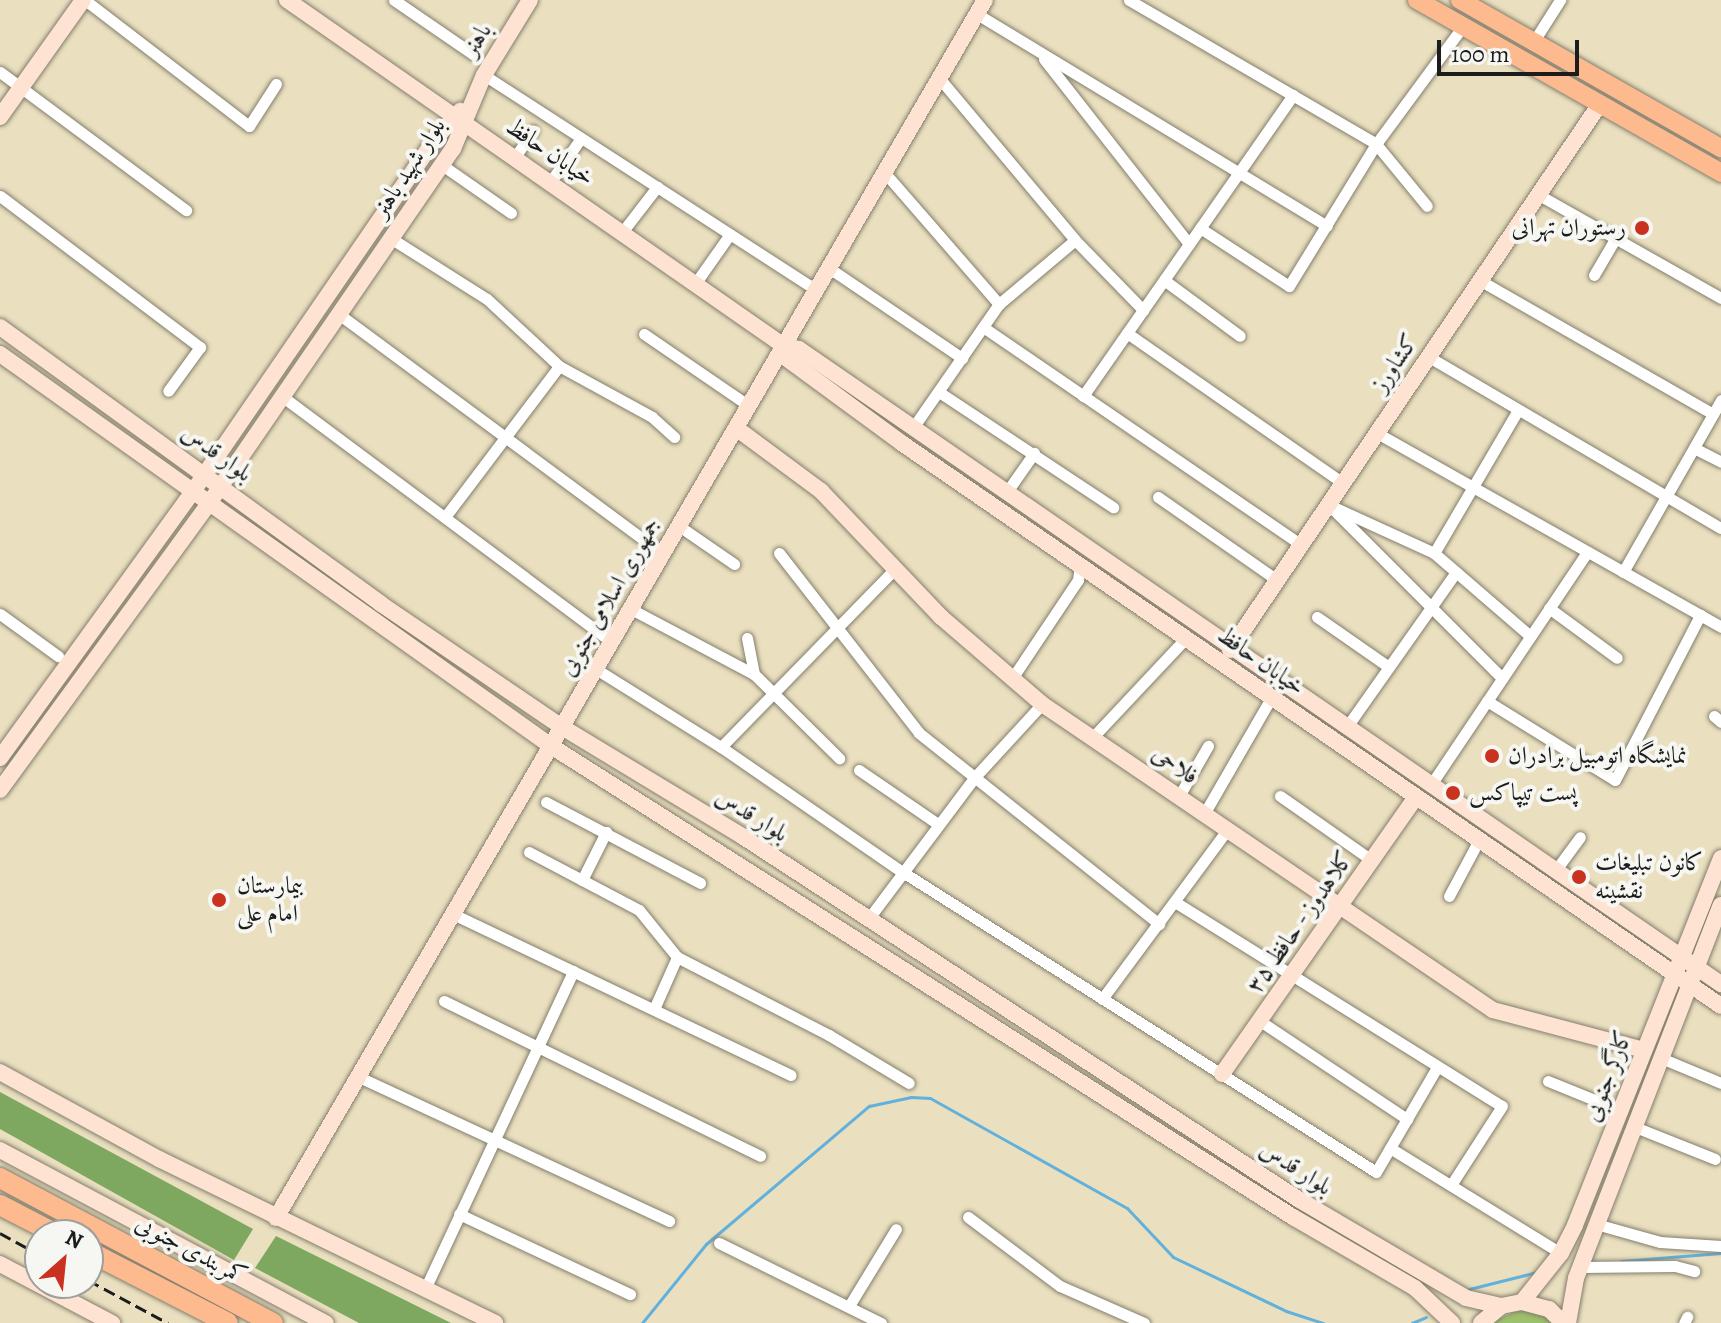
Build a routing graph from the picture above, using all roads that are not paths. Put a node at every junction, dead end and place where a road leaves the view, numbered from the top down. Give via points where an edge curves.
1 (84, 0) edge
2 (287, 0) edge
3 (394, 0) edge
4 (530, 0) edge
5 (1129, 0) edge
6 (1417, 0) edge
7 (1460, 0) edge
8 (1560, 0) edge
9 (981, 7) edge
10 (1463, 26) junction
11 (1534, 41) junction
12 (1039, 52) junction
13 (473, 54) dead end
14 (0, 72) edge
15 (484, 75) junction
16 (940, 79) junction
17 (276, 84) dead end
18 (21, 88) junction
19 (1293, 95) junction
20 (1600, 104) junction
21 (463, 115) junction
22 (0, 117) edge
23 (533, 130) dead end
24 (581, 138) junction
25 (1376, 144) junction
26 (1721, 148) edge
27 (515, 157) junction
28 (442, 165) junction
29 (885, 173) junction
30 (1239, 173) junction
31 (1721, 173) edge
32 (551, 181) junction
33 (657, 187) junction
34 (1539, 195) junction
35 (0, 196) edge
36 (1427, 206) dead end
37 (186, 210) dead end
38 (511, 213) dead end
39 (1327, 226) junction
40 (1200, 228) junction
41 (623, 231) junction
42 (730, 234) junction
43 (392, 239) junction
44 (1615, 239) junction
45 (1075, 240) junction
46 (1189, 244) junction
47 (829, 268) junction
48 (1594, 275) dead end
49 (1164, 280) junction
50 (697, 281) junction
51 (1481, 281) junction
52 (816, 290) junction
53 (1721, 298) edge
54 (999, 304) junction
55 (1143, 310) junction
56 (340, 315) junction
57 (0, 327) edge
58 (983, 327) junction
59 (1127, 333) junction
60 (644, 334) dead end
61 (1240, 336) dead end
62 (297, 340) junction
63 (784, 346) junction
64 (313, 353) junction
65 (0, 354) edge
66 (1429, 357) junction
67 (962, 358) junction
68 (559, 366) junction
69 (168, 391) dead end
70 (939, 392) junction
71 (1083, 396) junction
72 (283, 397) junction
73 (1721, 400) edge
74 (749, 406) junction
75 (1518, 410) junction
76 (1713, 414) junction
77 (736, 428) junction
78 (912, 429) junction
79 (1377, 433) junction
80 (504, 434) junction
81 (674, 437) dead end
82 (1694, 448) junction
83 (1034, 453) junction
84 (1721, 462) edge
85 (206, 473) junction
86 (1343, 483) junction
87 (222, 485) junction
88 (1473, 487) junction
89 (194, 490) junction
90 (1006, 493) junction
91 (1666, 496) junction
92 (1158, 497) dead end
93 (210, 502) junction
94 (1329, 505) junction
95 (1113, 507) dead end
96 (445, 517) junction
97 (679, 526) junction
98 (1721, 528) edge
99 (1301, 545) junction
100 (1587, 552) junction
101 (779, 553) dead end
102 (1434, 553) junction
103 (663, 554) junction
104 (734, 564) dead end
105 (1080, 566) junction
106 (894, 570) junction
107 (1456, 572) junction
108 (1623, 572) junction
109 (1277, 580) junction
110 (1135, 582) junction
111 (1125, 597) junction
112 (1427, 606) junction
113 (1549, 608) junction
114 (631, 609) junction
115 (0, 614) edge
116 (1700, 615) junction
117 (1317, 617) dead end
118 (1721, 627) edge
119 (838, 628) junction
120 (1530, 636) junction
121 (747, 638) dead end
122 (1186, 638) junction
123 (612, 642) junction
124 (1230, 650) junction
125 (58, 656) dead end
126 (455, 657) junction
127 (1617, 658) dead end
128 (1386, 665) junction
129 (596, 669) junction
130 (443, 673) junction
131 (754, 674) junction
132 (1502, 678) junction
133 (1011, 680) junction
134 (773, 696) junction
135 (1271, 698) junction
136 (1487, 701) junction
137 (1042, 704) junction
138 (1310, 714) junction
139 (562, 727) junction
140 (1346, 728) junction
141 (1092, 738) junction
142 (551, 746) junction
143 (1208, 746) dead end
144 (721, 747) junction
145 (0, 758) edge
146 (839, 758) dead end
147 (859, 770) dead end
148 (974, 778) junction
149 (1430, 786) junction
150 (0, 790) edge
151 (1179, 796) junction
152 (1280, 796) dead end
153 (1416, 797) junction
154 (546, 802) dead end
155 (1204, 814) junction
156 (938, 824) junction
157 (1228, 829) junction
158 (606, 832) junction
159 (1580, 837) dead end
160 (1480, 838) junction
161 (529, 852) dead end
162 (1721, 858) edge
163 (1373, 861) junction
164 (901, 871) junction
165 (1555, 871) junction
166 (582, 880) junction
167 (700, 883) dead end
168 (1449, 896) dead end
169 (1175, 902) junction
170 (1721, 905) edge
171 (1341, 908) junction
172 (453, 914) junction
173 (869, 918) junction
174 (1159, 924) junction
175 (677, 957) junction
176 (1681, 957) junction
177 (1697, 968) junction
178 (573, 971) junction
179 (1292, 974) junction
180 (1673, 975) junction
181 (1721, 984) edge
182 (1689, 986) junction
183 (975, 988) junction
184 (1102, 999) junction
185 (444, 1001) dead end
186 (963, 1006) junction
187 (1721, 1006) edge
188 (654, 1009) junction
189 (1260, 1021) junction
190 (537, 1047) junction
191 (1644, 1050) junction
192 (1661, 1058) junction
193 (1437, 1067) junction
194 (0, 1072) edge
195 (1222, 1074) junction
196 (791, 1075) dead end
197 (359, 1077) junction
198 (1548, 1081) dead end
199 (909, 1083) dead end
200 (1721, 1083) edge
201 (1622, 1111) junction
202 (1407, 1119) junction
203 (1635, 1127) junction
204 (494, 1140) junction
205 (1390, 1148) junction
206 (0, 1150) edge
207 (760, 1156) dead end
208 (1715, 1159) dead end
209 (0, 1178) edge
210 (1451, 1185) junction
211 (0, 1205) edge
212 (459, 1214) junction
213 (968, 1217) dead end
214 (276, 1218) junction
215 (27, 1219) edge
216 (669, 1221) dead end
217 (1596, 1224) junction
218 (896, 1229) dead end
219 (719, 1243) dead end
220 (1721, 1246) edge
221 (1561, 1253) junction
222 (104, 1259) edge
223 (0, 1264) edge
224 (1580, 1267) junction
225 (1694, 1271) dead end
226 (425, 1289) junction
227 (630, 1294) dead end
228 (1522, 1302) junction
229 (849, 1306) junction
230 (1501, 1306) junction
231 (112, 1323) edge
232 (228, 1323) edge
233 (273, 1323) edge
234 (326, 1323) edge
235 (495, 1323) edge
236 (881, 1323) edge
237 (1144, 1323) edge
238 (1452, 1323) edge
239 (1481, 1323) edge
240 (1565, 1323) edge

1 - 17 street via 249,126
1 - 18 main road
2 - 21 main road, خیابان حافظ
3 - 13 street
4 - 15 main road, باهنر
5 - 19 street
6 - 10 main road
7 - 11 main road
8 - 11 street
9 - 12 street
9 - 16 main road, جمهوری اسلامی جنوبی
10 - 20 main road
10 - 25 street
11 - 26 main road
12 - 30 street
12 - 46 street
14 - 18 street
15 - 21 main road, باهنر
15 - 24 street
16 - 29 main road, جمهوری اسلامی جنوبی
16 - 45 street
18 - 22 main road
18 - 37 street
19 - 25 street
19 - 30 street
20 - 31 main road
20 - 34 main road, کشاورز
21 - 27 main road, خیابان حافظ
21 - 28 main road, بلوار شهید باهنر
21 - 62 main road, بلوار شهید باهنر
23 - 27 street
24 - 32 street
24 - 33 street
25 - 36 street
25 - 39 street
27 - 32 main road, خیابان حافظ
28 - 38 street
28 - 43 main road, بلوار شهید باهنر
29 - 47 main road, جمهوری اسلامی جنوبی
29 - 54 street
30 - 39 street
30 - 40 street
32 - 41 main road, خیابان حافظ
33 - 41 street
33 - 42 street
34 - 44 street
34 - 51 main road, کشاورز
35 - 69 street via 200,347
39 - 40 street via 1289,286
40 - 46 street
41 - 50 main road, خیابان حافظ
42 - 50 street
42 - 52 street
43 - 56 main road, بلوار شهید باهنر
43 - 68 street via 487,299
44 - 48 street
44 - 53 street
45 - 54 street
45 - 55 street
46 - 49 street
47 - 52 main road, جمهوری اسلامی جنوبی
47 - 67 street
49 - 55 street
49 - 61 street
50 - 63 main road, خیابان حافظ
51 - 66 main road, کشاورز
51 - 76 street
52 - 63 main road, جمهوری اسلامی جنوبی
54 - 58 street
55 - 59 street
56 - 64 main road, بلوار شهید باهنر
56 - 80 street
57 - 85 main road, بلوار قدس
58 - 67 street
58 - 71 street
59 - 71 street
59 - 86 street
60 - 74 street
62 - 64 main road
62 - 85 main road, بلوار شهید باهنر
63 - 74 main road, جمهوری اسلامی جنوبی
63 - 78 main road, خیابان حافظ via 799,349
63 - 105 main road, خیابان حافظ via 786,358
64 - 72 main road, بلوار شهید باهنر
65 - 89 main road, بلوار قدس
66 - 75 street
66 - 79 main road, کشاورز
67 - 70 street
68 - 80 street
68 - 81 street via 652,417
70 - 78 street
70 - 83 street
71 - 99 street
72 - 87 main road, بلوار شهید باهنر
72 - 96 street
73 - 76 street
74 - 77 main road, جمهوری اسلامی جنوبی
75 - 88 street
75 - 91 street
76 - 82 street
77 - 97 main road, جمهوری اسلامی جنوبی
77 - 106 main road, فلاحی via 821,491
78 - 90 main road, خیابان حافظ
79 - 86 main road, کشاورز
79 - 88 street
80 - 96 street
80 - 103 street
82 - 84 street
82 - 91 street
83 - 90 street
83 - 95 street
85 - 87 main road, بلوار قدس
85 - 89 main road, بلوار شهید باهنر
86 - 94 main road, کشاورز
87 - 93 main road, بلوار شهید باهنر
87 - 126 main road, بلوار قدس
88 - 100 street
88 - 102 street
89 - 93 main road, بلوار قدس
89 - 145 main road, بلوار شهید باهنر
90 - 110 main road, خیابان حافظ
91 - 98 street
91 - 108 street
92 - 109 street
93 - 130 main road, بلوار قدس
93 - 150 main road, بلوار شهید باهنر
94 - 99 main road, کشاورز
94 - 102 street
94 - 112 street
96 - 123 street
97 - 103 main road, جمهوری اسلامی جنوبی
97 - 104 street
99 - 109 main road, کشاورز
100 - 108 street
100 - 113 street
101 - 119 street
102 - 107 street
103 - 114 main road, جمهوری اسلامی جنوبی
105 - 111 main road, خیابان حافظ
105 - 133 street via 1078,580
106 - 119 street
106 - 133 main road, فلاحی
107 - 112 street
107 - 120 street
108 - 116 street
109 - 124 main road, کشاورز
110 - 111 main road
110 - 124 main road, خیابان حافظ
111 - 122 main road, خیابان حافظ
112 - 128 street
112 - 132 street
113 - 120 street
113 - 127 street
114 - 123 main road, جمهوری اسلامی جنوبی
114 - 131 street
115 - 125 street
116 - 118 street
116 - 136 street via 1615,780
117 - 128 street
119 - 134 street
119 - 148 street via 919,733
120 - 132 street
121 - 131 street
122 - 135 main road, خیابان حافظ
122 - 141 street
123 - 129 main road, جمهوری اسلامی جنوبی
124 - 138 main road, خیابان حافظ
126 - 130 main road
126 - 139 main road, بلوار قدس
128 - 140 street
129 - 139 main road, جمهوری اسلامی جنوبی
129 - 144 street
130 - 142 main road, بلوار قدس
131 - 134 street
132 - 136 street
133 - 137 main road, فلاحی
134 - 144 street
134 - 146 street
135 - 138 main road, خیابان حافظ
135 - 155 street
136 - 149 street
137 - 141 main road, فلاحی
137 - 148 street
138 - 140 main road, خیابان حافظ
138 - 153 main road, خیابان حافظ
139 - 142 main road, جمهوری اسلامی جنوبی
139 - 173 main road, بلوار قدس
140 - 149 main road, خیابان حافظ
141 - 151 main road, فلاحی
142 - 172 main road, جمهوری اسلامی جنوبی
142 - 186 main road, بلوار قدس
143 - 151 street
144 - 164 street
147 - 156 street
148 - 156 street
148 - 174 street
149 - 165 main road, خیابان حافظ
151 - 155 main road, فلاحی
152 - 163 street
153 - 160 main road, خیابان حافظ
153 - 163 main road, کلاهدوز - حافظ ۳۵
154 - 158 street
155 - 157 main road, فلاحی
156 - 164 street
157 - 169 street
157 - 171 main road, فلاحی
158 - 166 street
158 - 167 street
159 - 165 street
160 - 168 street
160 - 180 main road, خیابان حافظ
161 - 166 street
162 - 176 main road, کارگر جنوبی
163 - 171 main road, کلاهدوز - حافظ ۳۵
164 - 173 street
164 - 184 street
165 - 176 main road, خیابان حافظ
166 - 175 street via 639,910
169 - 174 street
169 - 179 street
170 - 177 main road, کارگر جنوبی
171 - 179 main road, کلاهدوز - حافظ ۳۵
171 - 191 main road, فلاحی via 1493,1010
172 - 178 street
172 - 197 main road, جمهوری اسلامی جنوبی
173 - 183 main road, بلوار قدس
174 - 184 street
175 - 188 street
175 - 199 street
176 - 177 main road, خیابان حافظ
176 - 180 main road, کارگر جنوبی
177 - 181 main road, خیابان حافظ
177 - 182 main road, کارگر جنوبی
178 - 188 street
178 - 190 street
179 - 189 main road, کلاهدوز - حافظ ۳۵
179 - 193 street
180 - 182 main road, خیابان حافظ
180 - 191 main road, کارگر جنوبی
182 - 187 main road, خیابان حافظ
182 - 192 main road, کارگر جنوبی
183 - 186 main road
183 - 230 main road, بلوار قدس via 1298,1199 1466,1298
184 - 195 street
185 - 190 street
186 - 238 main road, بلوار قدس via 1293,1217 1415,1288
188 - 196 street
189 - 195 main road, کلاهدوز - حافظ ۳۵
189 - 202 street
190 - 204 street
190 - 207 street
191 - 201 main road, کارگر جنوبی
192 - 200 street
192 - 203 main road, کارگر جنوبی
193 - 202 street
193 - 210 street via 1502,1106
194 - 214 main road
195 - 205 street via 1376,1172
197 - 204 street
197 - 214 main road, جمهوری اسلامی جنوبی
198 - 201 street
201 - 221 main road, کارگر جنوبی
202 - 205 street
203 - 208 street
203 - 217 main road, کارگر جنوبی
204 - 212 street
204 - 216 street
205 - 210 street
206 - 234 main road
209 - 233 highway, کمربندی جنوبی
210 - 221 street
211 - 215 highway
212 - 226 street
212 - 227 street
213 - 237 street via 1048,1279
214 - 226 main road
217 - 220 street via 1660,1242
217 - 224 main road, کارگر جنوبی
218 - 229 street
219 - 229 street
221 - 228 main road, کارگر جنوبی
222 - 232 highway, کمربندی جنوبی
223 - 231 main road
224 - 225 street via 1675,1266
224 - 240 main road, کارگر جنوبی
226 - 235 main road
228 - 230 main road
228 - 240 main road via 1549,1309
229 - 236 street
230 - 239 main road

